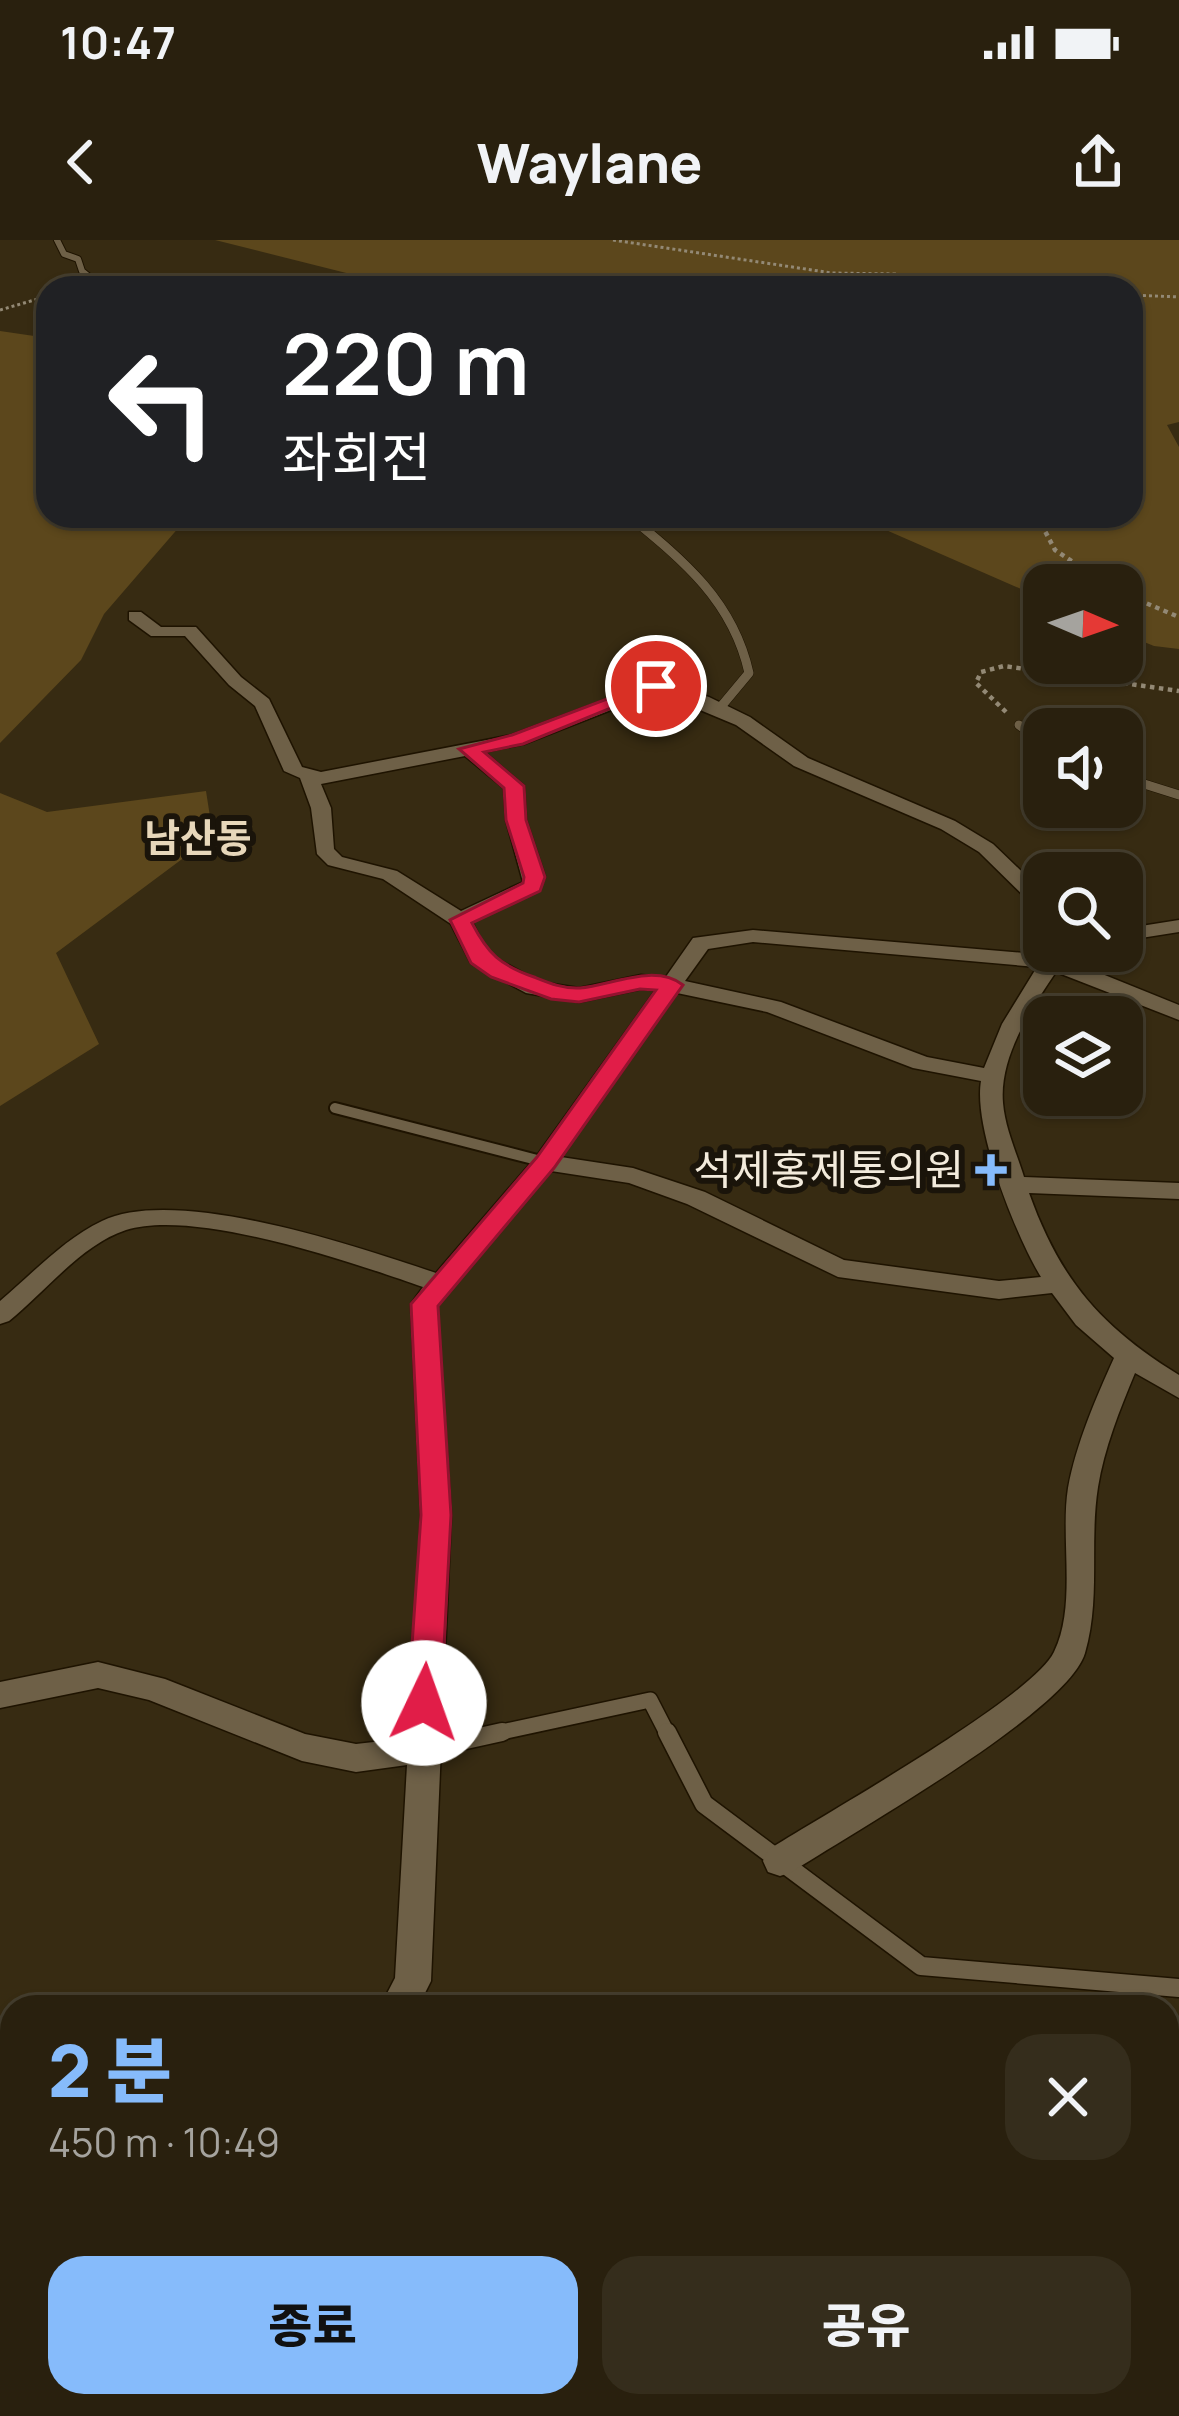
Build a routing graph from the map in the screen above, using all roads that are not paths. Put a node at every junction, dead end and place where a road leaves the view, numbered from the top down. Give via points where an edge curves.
1 (57, 240) edge
2 (88, 276) edge
3 (644, 528) edge
4 (135, 616) dead end
5 (719, 709) junction
6 (1019, 725) road end
7 (1023, 728) edge
8 (468, 749) junction
9 (308, 775) junction
10 (1143, 784) edge
11 (1179, 795) edge
12 (1023, 884) edge
13 (460, 920) junction
14 (1179, 926) edge
15 (1143, 932) edge
16 (1023, 953) edge
17 (1051, 972) edge
18 (1096, 972) edge
19 (671, 985) junction
20 (1179, 1012) edge
21 (995, 1077) junction
22 (335, 1108) dead end
23 (545, 1162) junction
24 (1014, 1185) junction
25 (1179, 1191) edge
26 (1058, 1284) junction
27 (441, 1285) junction
28 (0, 1315) edge
29 (1127, 1358) junction
30 (1179, 1388) edge
31 (0, 1695) edge
32 (421, 1750) junction
33 (780, 1861) junction
34 (1179, 1988) edge
35 (405, 1995) edge

1 - 2 lane
3 - 5 lane via 686,559 745,648 749,674
4 - 9 street via 157,632 190,631 205,643 263,703 294,771
5 - 8 street via 656,686 517,740
5 - 12 street via 802,762 948,825
6 - 7 lane
8 - 9 street
8 - 13 street via 514,786 535,877 532,886
9 - 13 street via 324,850 335,861 389,875
10 - 11 lane
13 - 19 street via 478,958 534,988 579,995 640,982
14 - 15 street
16 - 19 street via 753,936 700,944
17 - 21 street via 1010,1025
18 - 20 street
19 - 21 street via 773,1007 921,1063
19 - 23 street
21 - 24 street via 990,1097
22 - 23 lane
23 - 26 street via 616,1172 696,1198 838,1268 998,1290
23 - 27 street
24 - 25 street
24 - 26 street
26 - 29 street
27 - 28 street via 354,1253 190,1220 125,1221 97,1234
27 - 32 street via 424,1304 436,1515
29 - 30 street
29 - 33 street via 1083,1488 1081,1594 1069,1656 1045,1686 994,1724
31 - 32 street via 98,1676 154,1688 302,1747 356,1758
32 - 33 lane via 650,1700 704,1804
32 - 35 street via 413,1981
33 - 34 lane via 921,1966

